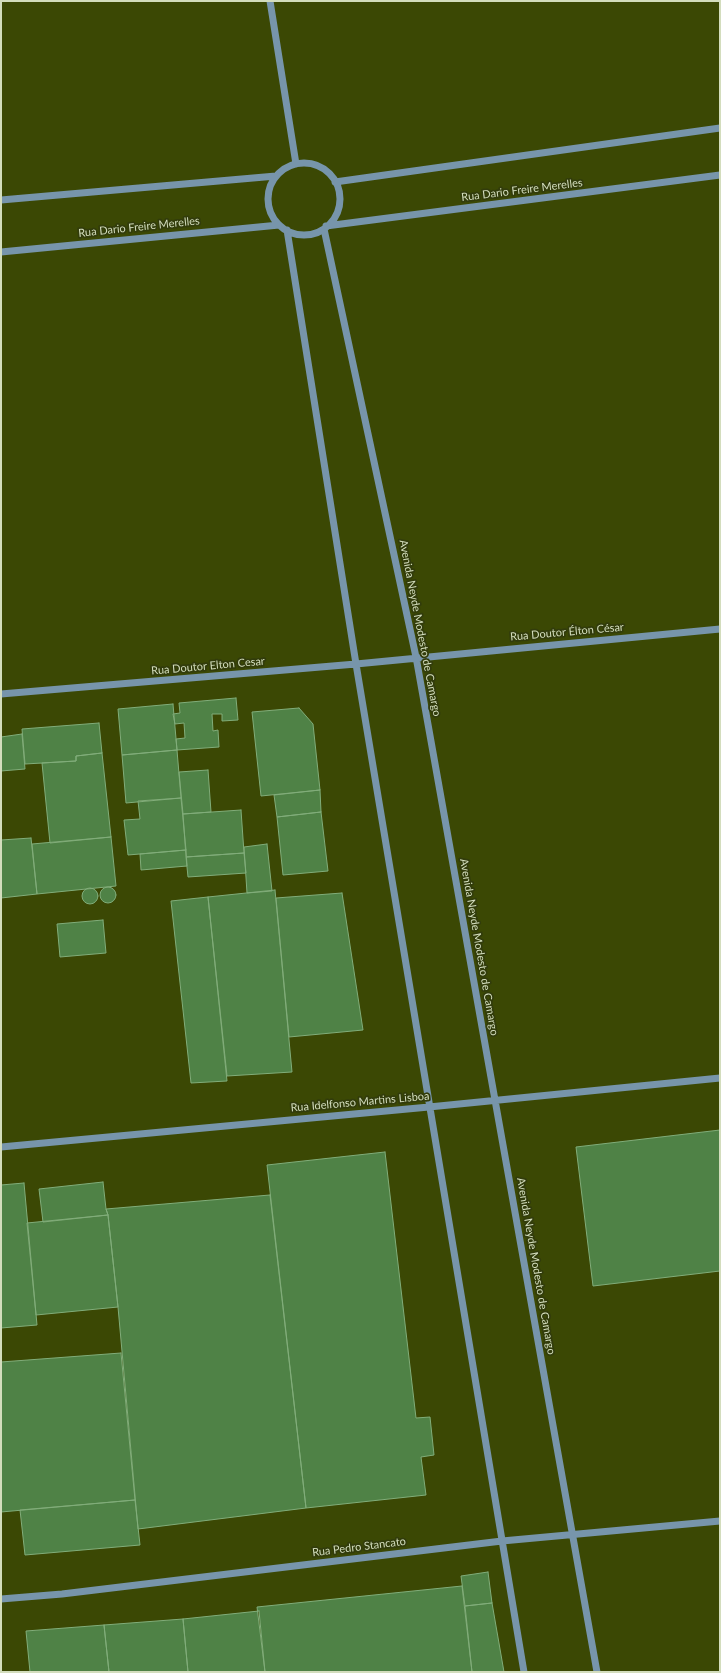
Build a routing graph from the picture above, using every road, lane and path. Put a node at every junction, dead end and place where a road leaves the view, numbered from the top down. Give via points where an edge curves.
1 (270, 1) edge
2 (720, 128) edge
3 (296, 164) junction
4 (720, 175) edge
5 (276, 176) junction
6 (335, 182) junction
7 (1, 200) edge
8 (279, 225) junction
9 (325, 228) junction
10 (287, 230) junction
11 (1, 252) edge
12 (720, 629) edge
13 (416, 658) junction
14 (356, 664) junction
15 (1, 694) edge
16 (720, 1078) edge
17 (496, 1100) junction
18 (429, 1107) junction
19 (1, 1147) edge
20 (720, 1521) edge
21 (573, 1535) junction
22 (502, 1541) junction
23 (1, 1599) edge
24 (524, 1672) edge
25 (597, 1672) edge

1 - 3 street
2 - 6 street
3 - 5 street via 285,168
3 - 6 street via 308,163 318,166
4 - 9 street, Rua Dario Freire Merelles
5 - 7 street
5 - 8 street via 270,186 268,206
6 - 9 street via 339,192 337,213
8 - 10 street
8 - 11 street, Rua Dario Freire Merelles
9 - 10 street via 305,235
9 - 13 street, Avenida Neyde Modesto de Camargo
10 - 14 street
12 - 13 street, Rua Doutor Élton César
13 - 14 street, Rua Doutor Elton Cesar
13 - 17 street, Avenida Neyde Modesto de Camargo
14 - 15 street, Rua Doutor Elton Cesar
14 - 18 street
16 - 17 street, Rua Idelfonso Martins Lisboa
17 - 18 street, Rua Idelfonso Martins Lisboa
17 - 21 street, Avenida Neyde Modesto de Camargo
18 - 19 street, Rua Idelfonso Martins Lisboa
18 - 22 street
20 - 21 street, Rua Pedro Stancato
21 - 22 street, Rua Pedro Stancato
21 - 25 street, Avenida Neyde Modesto de Camargo
22 - 23 street, Rua Pedro Stancato
22 - 24 street

